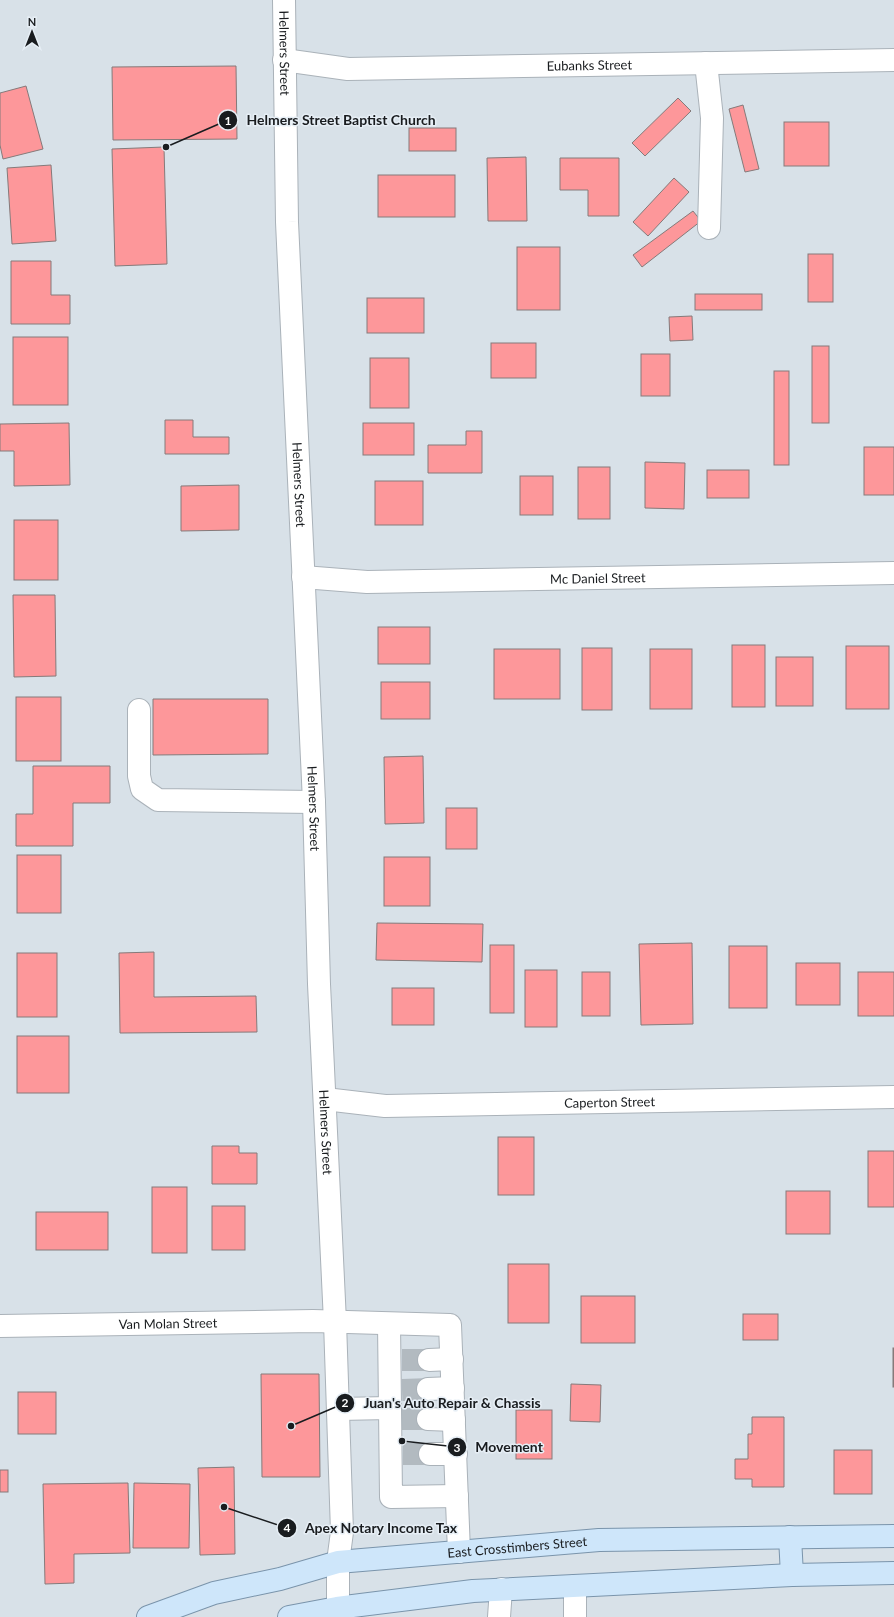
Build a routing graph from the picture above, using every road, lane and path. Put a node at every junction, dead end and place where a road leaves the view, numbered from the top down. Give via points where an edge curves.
1 (284, 0) edge
2 (284, 60) junction
3 (894, 60) edge
4 (706, 63) junction
5 (709, 228) dead end
6 (894, 573) edge
7 (303, 577) junction
8 (139, 710) dead end
9 (314, 802) junction
10 (894, 1097) edge
11 (325, 1099) junction
12 (335, 1322) junction
13 (389, 1324) junction
14 (0, 1326) edge
15 (452, 1359) junction
16 (429, 1360) tunnel mouth
17 (453, 1388) junction
18 (428, 1389) tunnel mouth
19 (395, 1405) junction
20 (338, 1409) junction
21 (428, 1419) tunnel mouth
22 (454, 1420) junction
23 (430, 1454) tunnel mouth
24 (456, 1454) junction
25 (457, 1496) junction
26 (894, 1536) edge
27 (790, 1537) junction
28 (459, 1552) junction
29 (338, 1562) junction
30 (894, 1573) edge
31 (792, 1575) junction
32 (575, 1586) junction
33 (501, 1589) junction
34 (338, 1612) edge
35 (148, 1617) edge
36 (289, 1617) edge
37 (499, 1617) edge
38 (575, 1617) edge

1 - 2 street, Helmers Street
2 - 4 street, Eubanks Street via 348,69
2 - 7 street, Helmers Street via 287,222
3 - 4 street, Eubanks Street
4 - 5 street via 712,118
6 - 7 street, Mc Daniel Street via 367,582
7 - 9 street, Helmers Street
8 - 9 street via 139,776 142,789 158,800
9 - 11 street, Helmers Street
10 - 11 street, Caperton Street via 385,1106
11 - 12 street, Helmers Street
12 - 13 street, Van Molan Street
12 - 14 street, Van Molan Street
12 - 20 street, Helmers Street
13 - 15 street, Van Molan Street via 450,1325
13 - 19 street via 396,1360
15 - 16 street
15 - 17 street
17 - 18 street
17 - 22 street
19 - 20 street
19 - 25 street via 396,1454 391,1497
20 - 29 street, Helmers Street via 342,1532
21 - 22 street
22 - 24 street
23 - 24 street
24 - 25 street
25 - 28 street
26 - 27 main road, East Crosstimbers Street
27 - 28 main road, East Crosstimbers Street via 599,1540
27 - 31 main road
28 - 29 main road, East Crosstimbers Street
29 - 34 street, Helmers Street
29 - 35 main road, East Crosstimbers Street via 280,1579 214,1593
30 - 31 main road
31 - 32 main road
32 - 33 main road
32 - 38 street
33 - 34 main road
33 - 37 street
34 - 36 main road

